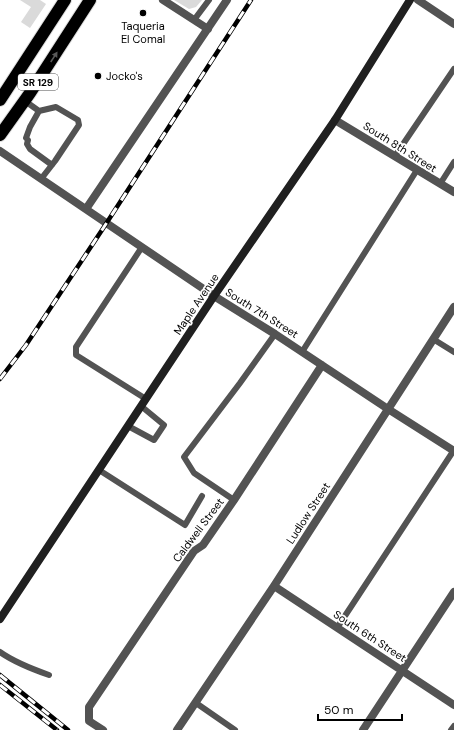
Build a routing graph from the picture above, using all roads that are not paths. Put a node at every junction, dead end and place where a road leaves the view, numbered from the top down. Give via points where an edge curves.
1 (65, 0) edge
2 (90, 0) edge
3 (163, 0) edge
4 (209, 0) edge
5 (227, 0) edge
6 (410, 0) edge
7 (418, 0) edge
8 (194, 20) junction
9 (454, 24) edge
10 (208, 29) junction
11 (454, 69) edge
12 (0, 100) edge
13 (25, 101) junction
14 (39, 111) junction
15 (335, 120) junction
16 (0, 135) edge
17 (0, 151) edge
18 (395, 156) junction
19 (454, 162) edge
20 (52, 164) junction
21 (417, 170) junction
22 (41, 179) junction
23 (440, 184) junction
24 (454, 192) edge
25 (86, 209) junction
26 (142, 247) junction
27 (214, 296) junction
28 (454, 307) edge
29 (275, 334) junction
30 (433, 339) junction
31 (302, 352) junction
32 (454, 352) edge
33 (322, 365) junction
34 (146, 399) junction
35 (141, 406) junction
36 (388, 409) junction
37 (128, 426) junction
38 (454, 451) edge
39 (99, 470) junction
40 (202, 496) dead end
41 (234, 500) junction
42 (274, 586) junction
43 (454, 592) edge
44 (0, 620) edge
45 (338, 628) junction
46 (0, 652) edge
47 (403, 671) junction
48 (48, 675) dead end
49 (196, 702) junction
50 (454, 705) edge
51 (454, 726) edge
52 (103, 730) edge
53 (177, 730) edge
54 (235, 730) edge
55 (363, 730) edge
56 (451, 730) edge

1 - 12 highway, SR 129
13 -> 2 highway, SR 129
3 - 8 street
4 - 8 lane
5 - 10 street
6 - 15 street, Maple Avenue
7 - 9 street
8 - 10 street
10 - 25 street
11 - 18 lane
13 - 14 lane
13 - 16 highway, SR 129
14 - 20 lane via 26,138 27,144 30,149
14 - 20 lane via 56,107 78,120 79,125
15 - 18 street, South 8th Street
15 - 27 street, Maple Avenue
17 - 22 street, South 7th Street
18 - 21 street, South 8th Street
19 - 23 lane
20 - 22 lane
21 - 23 street, South 8th Street
21 - 31 lane
22 - 25 street, South 7th Street
23 - 24 street, South 8th Street
25 - 26 street, South 7th Street
26 - 27 street, South 7th Street
26 - 34 lane via 76,347 76,355
27 - 29 street, South 7th Street
27 - 34 street, Maple Avenue
28 - 30 street, Ludlow Street
29 - 31 street, South 7th Street
29 - 41 lane via 184,457 194,473
30 - 32 lane
30 - 36 street, Ludlow Street
31 - 33 street, South 7th Street
33 - 36 street, South 7th Street
33 - 41 street, Caldwell Street
34 - 35 street, Maple Avenue
35 - 37 street, Maple Avenue
35 - 37 lane via 164,425 154,440
36 - 38 street, South 7th Street
36 - 42 street, Ludlow Street
37 - 39 street, Maple Avenue
38 - 45 lane
39 - 40 lane via 185,525
39 - 44 street, Maple Avenue
41 - 52 street, Caldwell Street via 204,545 194,551 88,707 89,721
42 - 45 street, South 6th Street
42 - 49 street, Ludlow Street
43 - 47 street
45 - 47 street, South 6th Street
46 - 48 lane
47 - 50 street, South 6th Street
47 - 55 street
49 - 53 street, Ludlow Street
49 - 54 lane
51 - 56 lane

